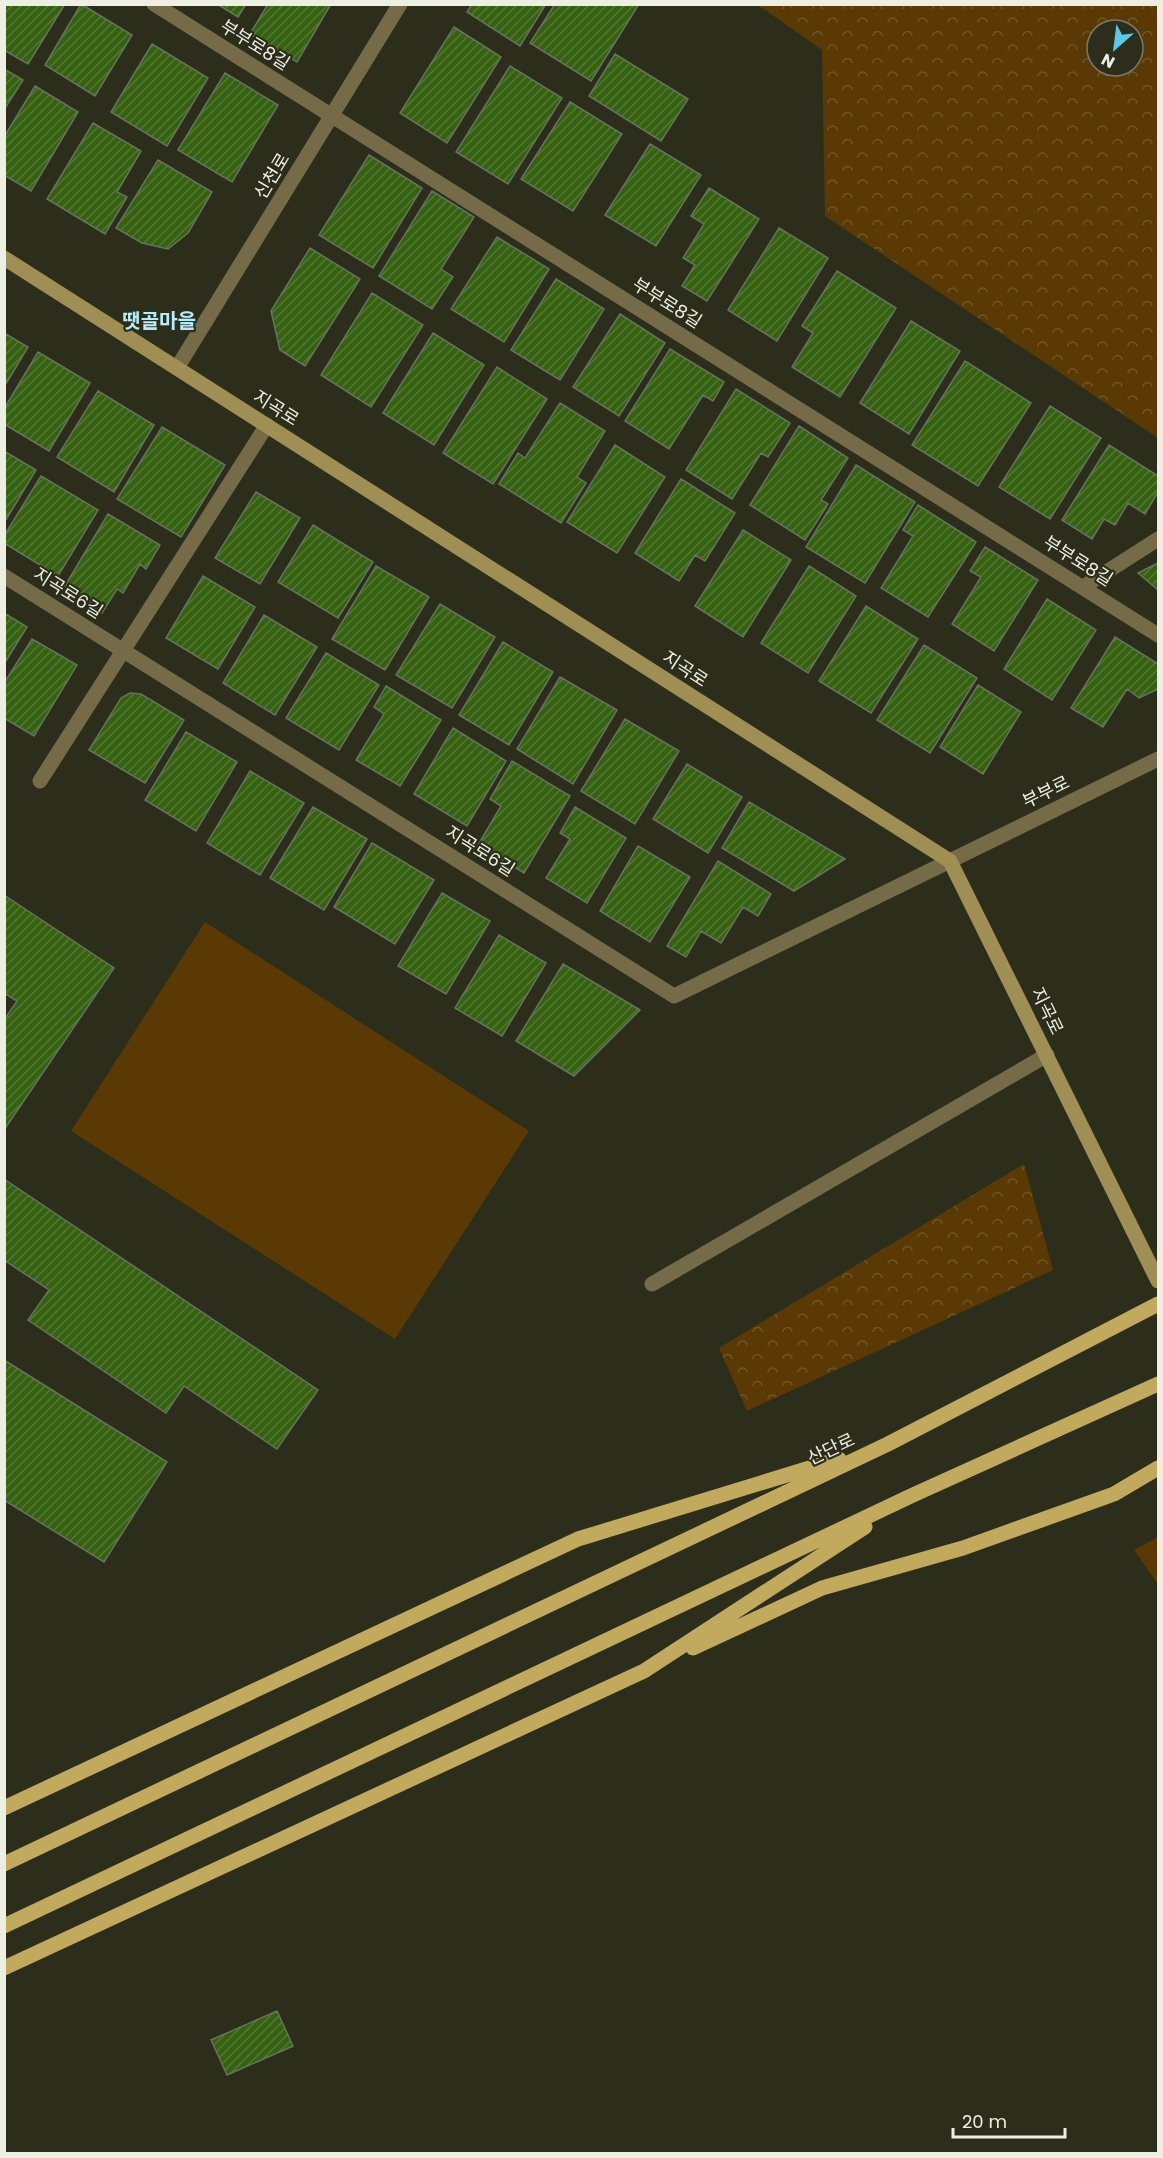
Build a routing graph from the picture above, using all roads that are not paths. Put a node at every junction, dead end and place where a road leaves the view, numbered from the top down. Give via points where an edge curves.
1 (154, 4) edge
2 (400, 4) edge
3 (332, 116) junction
4 (4, 258) edge
5 (177, 368) junction
6 (267, 425) junction
7 (1158, 539) edge
8 (4, 576) edge
9 (1083, 587) junction
10 (1158, 635) edge
11 (123, 650) junction
12 (1158, 759) edge
13 (40, 781) dead end
14 (950, 861) junction
15 (1047, 1055) junction
16 (1158, 1281) edge
17 (652, 1284) dead end
18 (1158, 1304) edge
19 (1158, 1384) edge
20 (888, 1444) junction
21 (1158, 1467) edge
22 (914, 1495) junction
23 (644, 1671) junction
24 (4, 1808) edge
25 (4, 1864) edge
26 (4, 1926) edge
27 (4, 1968) edge

1 - 3 street, 부부로8길
2 - 3 street, 신천로
3 - 5 street, 신천로
3 - 9 street, 부부로8길
4 - 5 main road, 지곡로
5 - 6 main road, 지곡로
6 - 11 street
6 - 14 main road, 지곡로
7 - 9 street
8 - 11 street, 지곡로6길
9 - 10 street, 부부로8길
11 - 13 street
11 - 14 street, 지곡로6길 via 674,996
12 - 14 street, 부부로
14 - 15 main road, 지곡로
15 - 16 main road, 지곡로
15 - 17 street
18 - 20 main road, 산단로
19 - 22 main road
20 - 24 main road via 578,1539
20 - 25 main road, 산단로
21 - 23 main road via 1103,1498 963,1548 822,1588
22 - 23 main road
22 - 26 main road
23 - 27 main road

